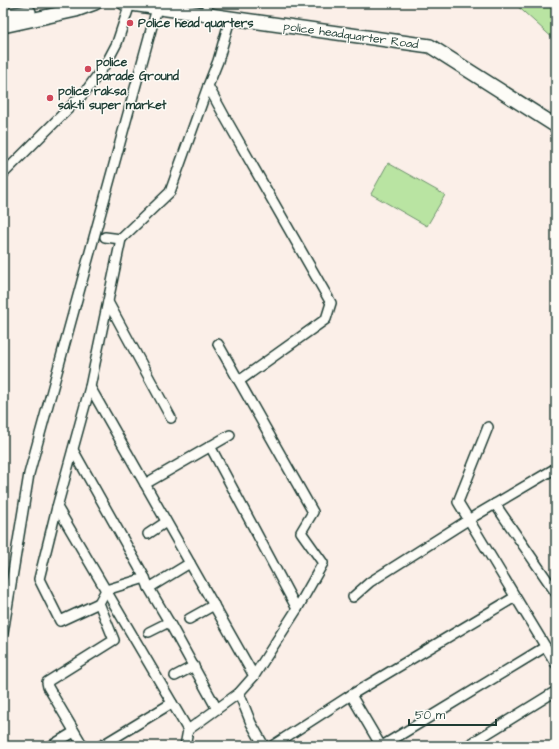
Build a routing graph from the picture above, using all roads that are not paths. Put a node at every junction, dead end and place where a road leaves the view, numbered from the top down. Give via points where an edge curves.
1 (72, 3) edge
2 (95, 3) edge
3 (127, 3) edge
4 (157, 8) junction
5 (206, 9) edge
6 (3, 16) edge
7 (230, 19) junction
8 (3, 26) edge
9 (208, 86) junction
10 (556, 126) edge
11 (3, 174) edge
12 (105, 237) dead end
13 (121, 239) junction
14 (108, 302) junction
15 (218, 344) dead end
16 (239, 381) junction
17 (90, 387) junction
18 (171, 418) dead end
19 (488, 427) dead end
20 (230, 435) dead end
21 (210, 446) junction
22 (73, 450) junction
23 (556, 468) edge
24 (145, 484) junction
25 (495, 504) junction
26 (57, 507) junction
27 (468, 520) junction
28 (166, 522) junction
29 (148, 534) dead end
30 (190, 563) junction
31 (145, 578) junction
32 (149, 588) junction
33 (106, 590) junction
34 (556, 593) edge
35 (353, 597) dead end
36 (515, 597) junction
37 (99, 603) junction
38 (214, 605) junction
39 (297, 609) junction
40 (189, 619) dead end
41 (170, 622) junction
42 (149, 632) dead end
43 (3, 633) edge
44 (546, 647) junction
45 (556, 664) edge
46 (194, 666) junction
47 (175, 676) dead end
48 (254, 676) junction
49 (556, 691) edge
50 (239, 693) junction
51 (351, 696) junction
52 (172, 703) junction
53 (217, 709) junction
54 (188, 730) junction
55 (74, 732) junction
56 (51, 746) edge
57 (83, 746) edge
58 (101, 746) edge
59 (185, 746) edge
60 (264, 746) edge
61 (272, 746) edge
62 (382, 746) edge
63 (467, 746) edge

1 - 6 street
2 - 8 street via 76,10
3 - 4 street, police headquarter Road
3 - 11 street via 117,43 86,91
4 - 5 street, police headquarter Road
4 - 43 street via 29,474
5 - 7 street, police headquarter Road
7 - 9 street
7 - 10 street, police headquarter Road via 430,46
9 - 13 street via 170,192
9 - 16 street via 331,303 326,319
12 - 13 street
13 - 14 street
14 - 17 street
14 - 18 street
15 - 16 street
16 - 39 street via 313,512 301,532 323,563
17 - 22 street
17 - 24 street
19 - 27 street via 458,502
20 - 21 street
21 - 24 street
21 - 39 street
22 - 26 street
22 - 31 street
23 - 25 street
24 - 28 street
25 - 27 street
25 - 34 street
26 - 33 street
26 - 37 street via 39,579 60,621
27 - 35 street via 370,582
27 - 36 street
28 - 29 street
28 - 30 street
30 - 32 street
30 - 38 street
31 - 32 street
31 - 33 street
32 - 41 street
33 - 37 street
33 - 52 street
36 - 44 street
36 - 51 street
37 - 55 street via 114,640 47,682
38 - 40 street
38 - 48 street
39 - 48 street
41 - 42 street
41 - 46 street
44 - 45 street
44 - 62 street
46 - 47 street
46 - 53 street
48 - 50 street
49 - 63 street
50 - 53 street
50 - 60 street
51 - 61 street
51 - 62 street
52 - 54 street
52 - 58 street
53 - 54 street
54 - 59 street
55 - 56 street
55 - 57 street

